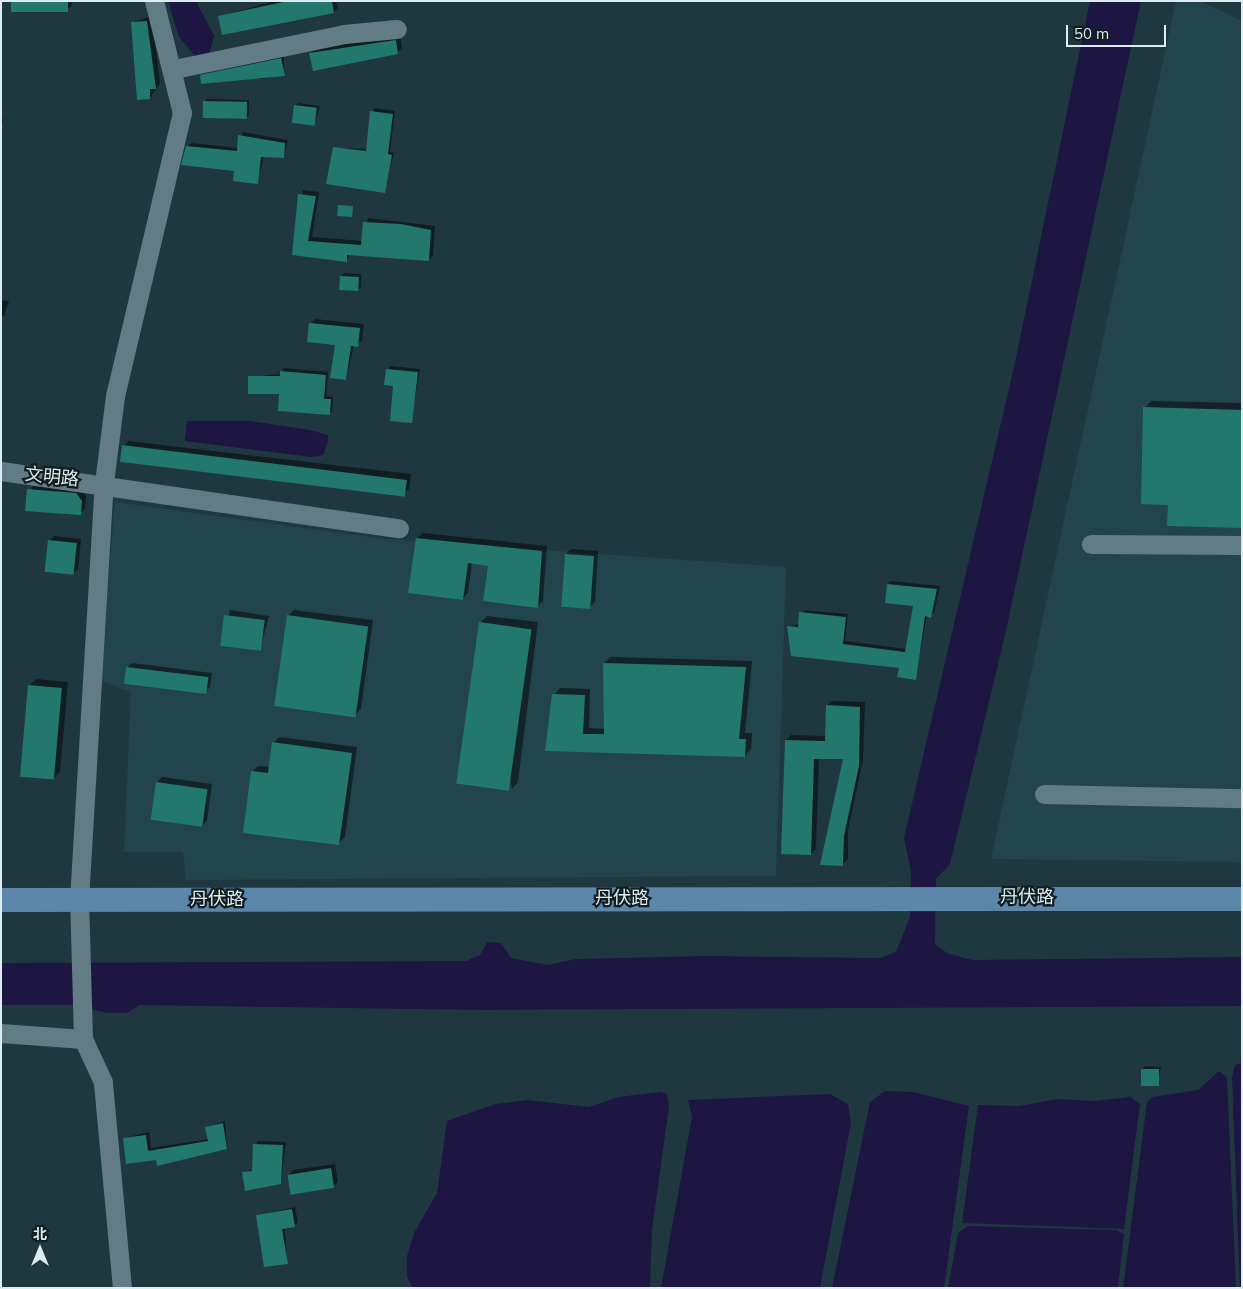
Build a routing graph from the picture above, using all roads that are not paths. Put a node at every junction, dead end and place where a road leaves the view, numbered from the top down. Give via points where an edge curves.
1 (154, 1) edge
2 (397, 29) dead end
3 (174, 69) junction
4 (1, 471) edge
5 (104, 483) junction
6 (399, 528) dead end
7 (1091, 544) dead end
8 (1242, 546) edge
9 (1044, 794) dead end
10 (1242, 798) edge
11 (1, 900) edge
12 (79, 900) junction
13 (1242, 900) edge
14 (1, 1033) edge
15 (83, 1039) junction
16 (122, 1288) edge

1 - 3 street
2 - 3 street via 344,34
3 - 5 street via 182,113 115,396
4 - 5 street, 文明路
5 - 6 street, 文明路 via 122,491
5 - 12 street
7 - 8 street
9 - 10 street
11 - 12 main road, 丹伏路
12 - 13 main road, 丹伏路 via 954,896
12 - 15 street
14 - 15 street
15 - 16 street via 103,1082

